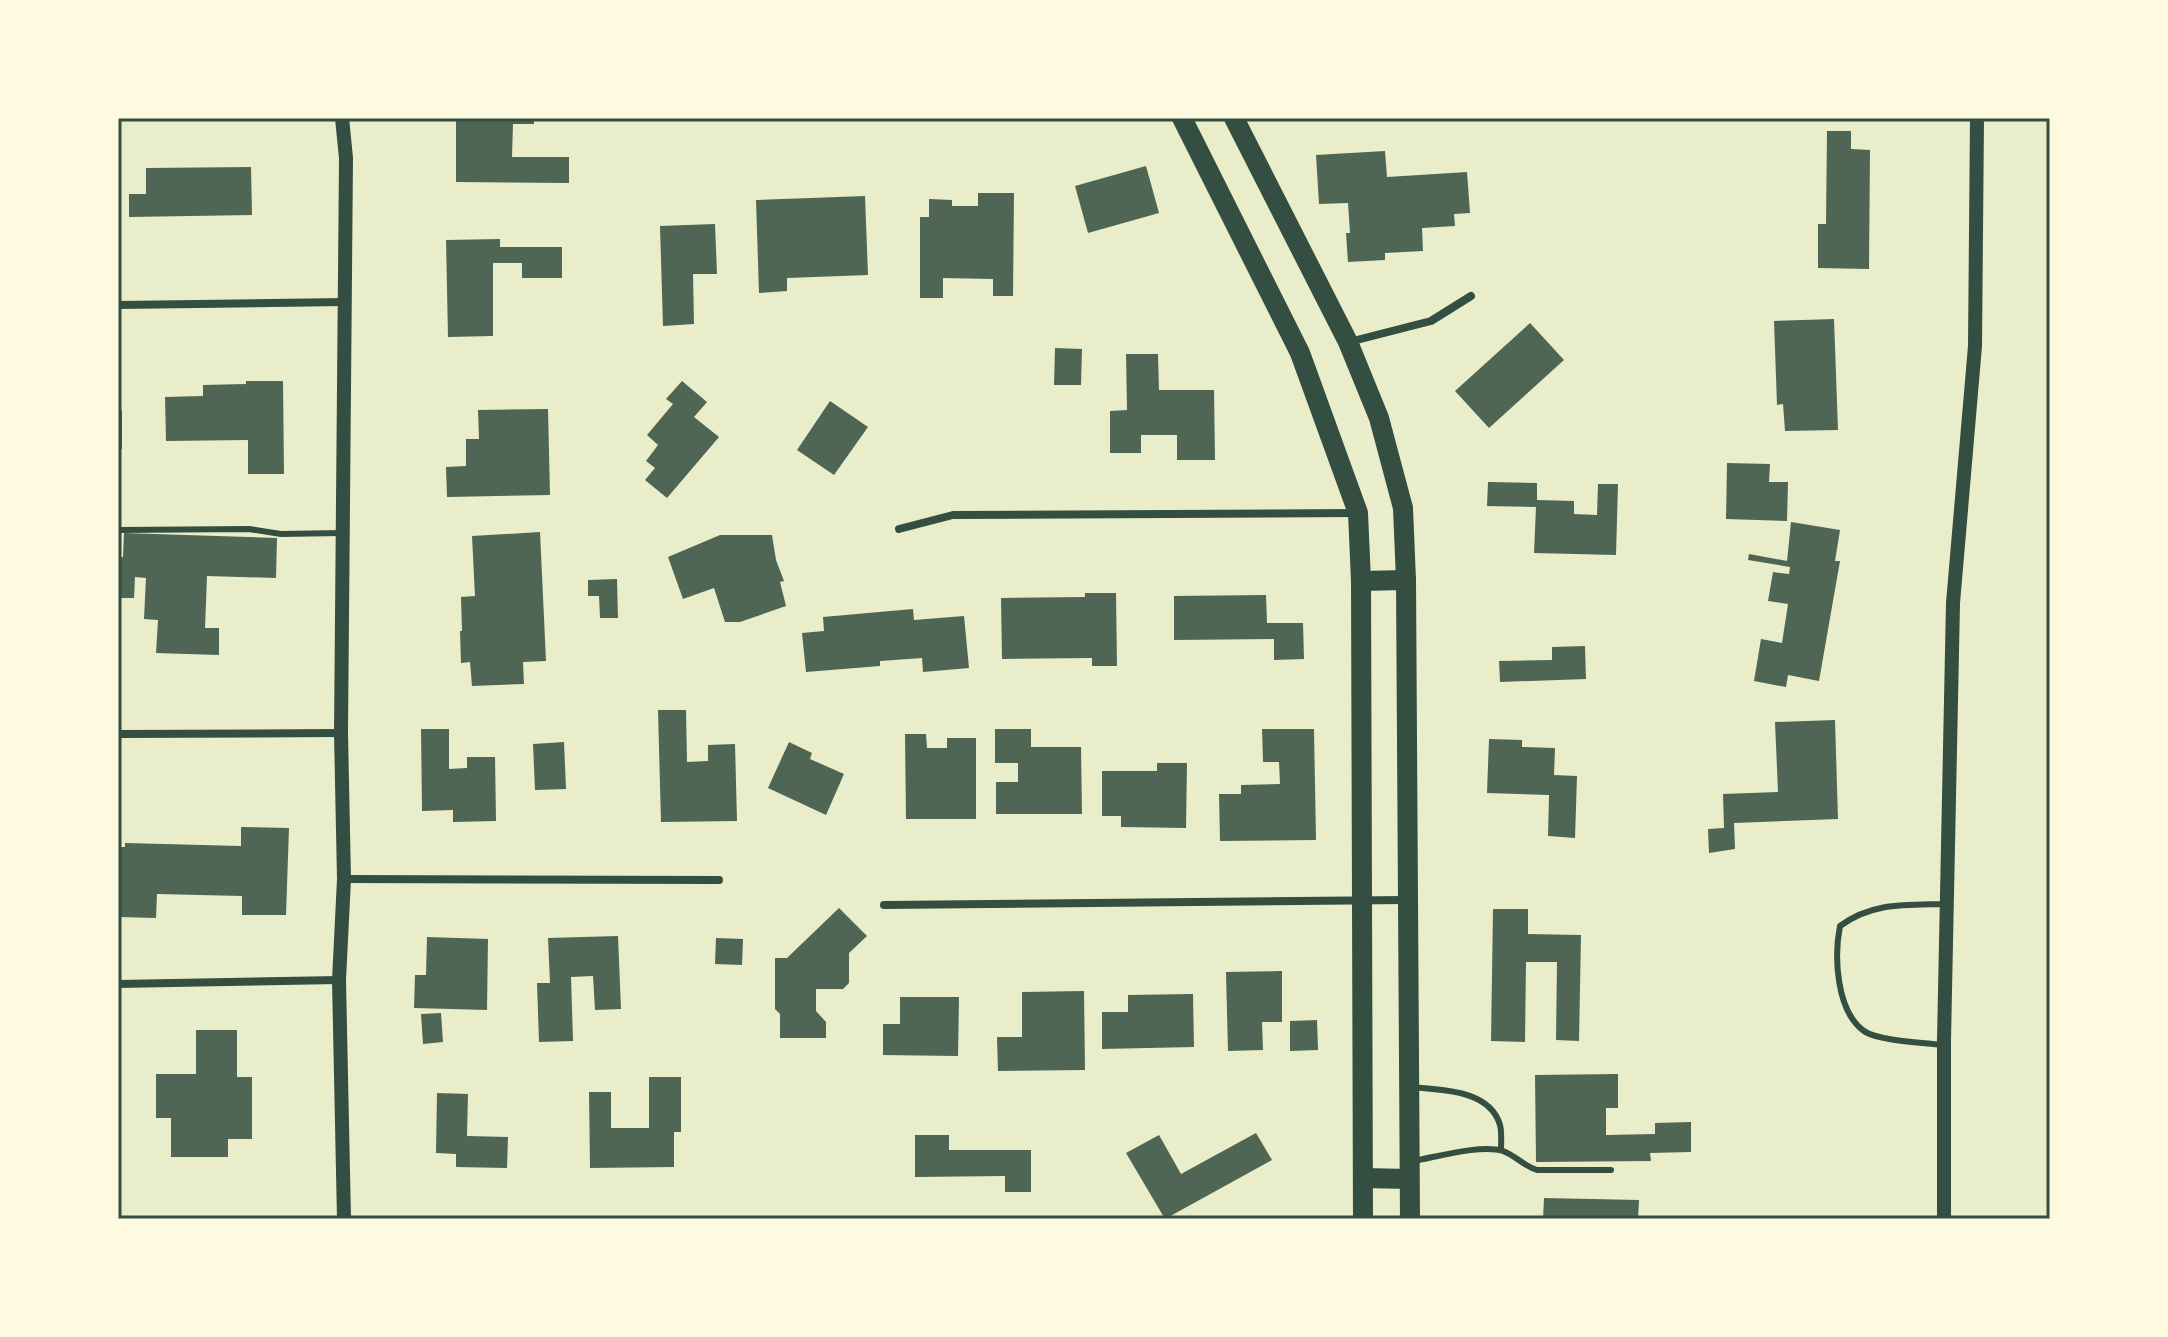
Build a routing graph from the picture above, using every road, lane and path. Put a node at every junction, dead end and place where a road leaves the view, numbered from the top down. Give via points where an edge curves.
1 (342, 118) edge
2 (1182, 118) edge
3 (1234, 118) edge
4 (1977, 118) edge
5 (1471, 296) dead end
6 (345, 302) junction
7 (118, 305) edge
8 (1348, 342) junction
9 (1358, 513) junction
10 (899, 529) dead end
11 (118, 530) edge
12 (343, 533) junction
13 (1406, 580) junction
14 (1361, 581) junction
15 (341, 733) junction
16 (118, 734) edge
17 (344, 879) junction
18 (719, 880) dead end
19 (1361, 900) junction
20 (1406, 900) junction
21 (1947, 904) junction
22 (884, 905) dead end
23 (339, 980) junction
24 (118, 984) edge
25 (1944, 1045) junction
26 (1408, 1087) junction
27 (1501, 1150) junction
28 (1409, 1170) junction
29 (1611, 1170) dead end
30 (1363, 1178) junction
31 (344, 1219) edge
32 (1363, 1219) edge
33 (1410, 1219) edge
34 (1944, 1219) edge

1 - 6 street
2 - 9 main road via 1300,353
3 - 8 main road
4 - 21 street via 1975,346 1953,603
5 - 8 street via 1431,321
6 - 7 street
6 - 12 street
8 - 13 main road via 1379,418 1403,508
9 - 10 street via 953,515
9 - 14 main road
11 - 12 lane
12 - 15 street
13 - 14 main road
13 - 20 main road
14 - 19 main road
15 - 16 street
15 - 17 street
17 - 18 street
17 - 23 street
19 - 20 street
19 - 22 street
19 - 30 main road
20 - 26 main road
21 - 25 street
21 - 25 lane via 1884,906 1857,913 1840,926 1836,946 1847,1009 1864,1032
23 - 24 street
23 - 31 street
25 - 34 street
26 - 27 lane via 1455,1091 1492,1109 1500,1125
26 - 28 main road
27 - 28 lane via 1486,1148
27 - 29 lane via 1537,1170
28 - 30 main road
28 - 33 main road
30 - 32 main road

